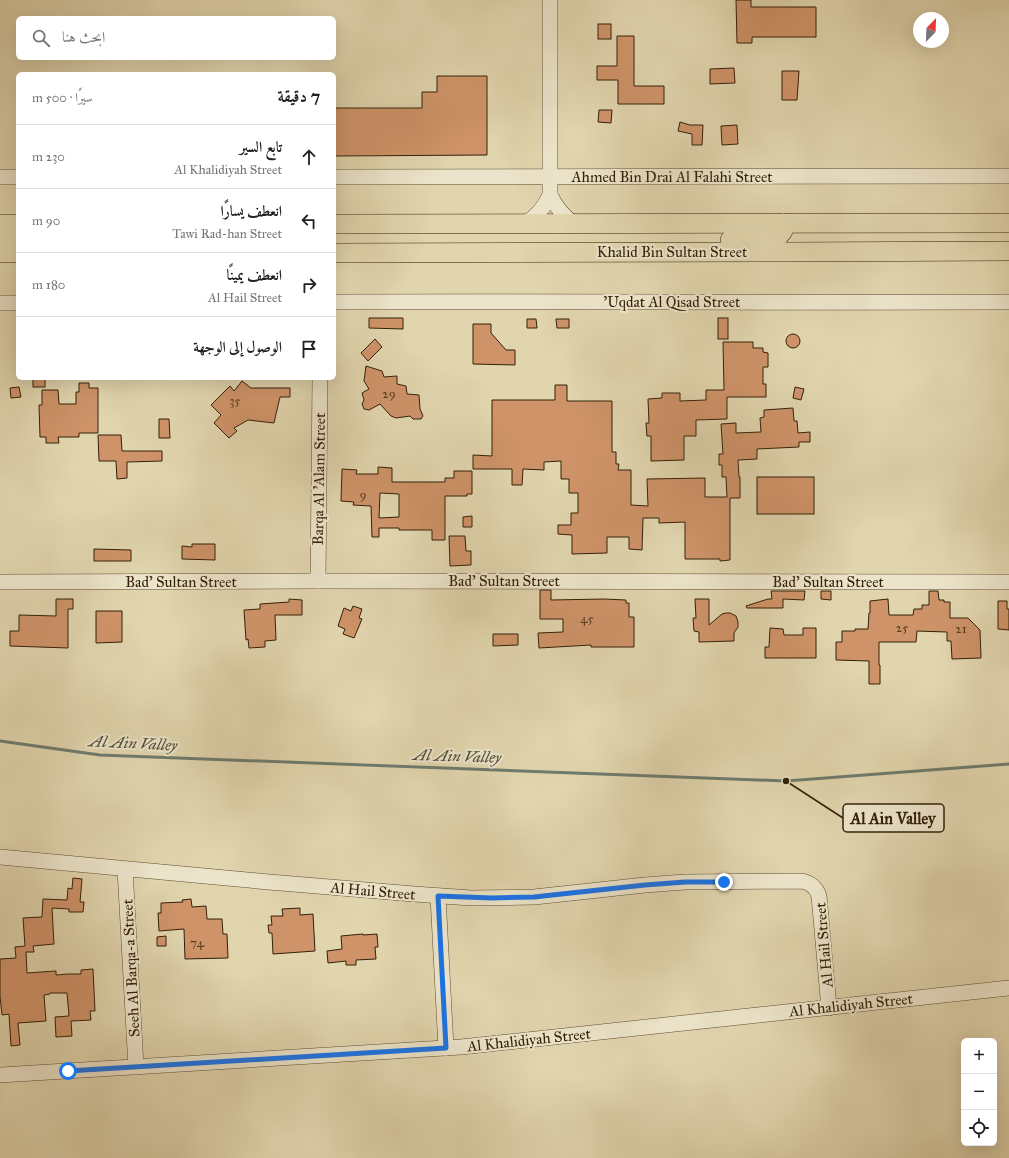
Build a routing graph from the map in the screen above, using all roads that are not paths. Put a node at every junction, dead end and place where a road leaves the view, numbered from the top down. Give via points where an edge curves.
1 (550, 0) edge
2 (1009, 176) edge
3 (0, 177) edge
4 (16, 177) edge
5 (336, 177) edge
6 (550, 177) junction
7 (550, 195) junction
8 (782, 223) junction
9 (1009, 223) edge
10 (0, 224) edge
11 (16, 224) edge
12 (336, 224) edge
13 (525, 224) junction
14 (574, 224) junction
15 (0, 238) edge
16 (16, 238) edge
17 (1009, 251) edge
18 (614, 252) junction
19 (0, 253) edge
20 (16, 253) edge
21 (339, 256) edge
22 (336, 302) edge
23 (1009, 302) edge
24 (0, 303) edge
25 (16, 303) edge
26 (320, 380) edge
27 (318, 581) junction
28 (0, 582) edge
29 (1009, 582) edge
30 (0, 857) edge
31 (125, 868) junction
32 (438, 896) junction
33 (1009, 988) edge
34 (829, 1008) junction
35 (446, 1048) junction
36 (136, 1067) junction
37 (0, 1075) edge

1 - 6 street
2 - 6 street, Ahmed Bin Drai Al Falahi Street
3 - 4 street
5 - 6 street, Ahmed Bin Drai Al Falahi Street
6 - 7 street
7 - 13 street via 542,209
7 - 14 street via 562,214
8 - 9 main road, Khalid Bin Sultan Street
8 - 14 main road, Khalid Bin Sultan Street
8 - 18 main road via 784,227 781,235 774,238 650,243
10 - 11 main road
12 - 13 main road, Khalid Bin Sultan Street
13 - 14 main road, Khalid Bin Sultan Street
15 - 16 main road
17 - 18 main road, Khalid Bin Sultan Street
18 - 21 main road, Khalid Bin Sultan Street
19 - 20 main road
22 - 23 street, 'Uqdat Al Qisad Street
24 - 25 street
26 - 27 street, Barqa Al 'Alam Street
27 - 28 street, Bad' Sultan Street
27 - 29 street, Bad' Sultan Street
30 - 31 street, Al Hail Street
31 - 32 street, Al Hail Street
31 - 36 street, Seeh Al Barqa-a Street
32 - 34 street, Al Hail Street via 513,898 685,882 802,881 817,890 821,903
32 - 35 street
33 - 34 street, Al Khalidiyah Street
34 - 35 street, Al Khalidiyah Street
35 - 36 street, Al Khalidiyah Street
36 - 37 street, Al Khalidiyah Street

